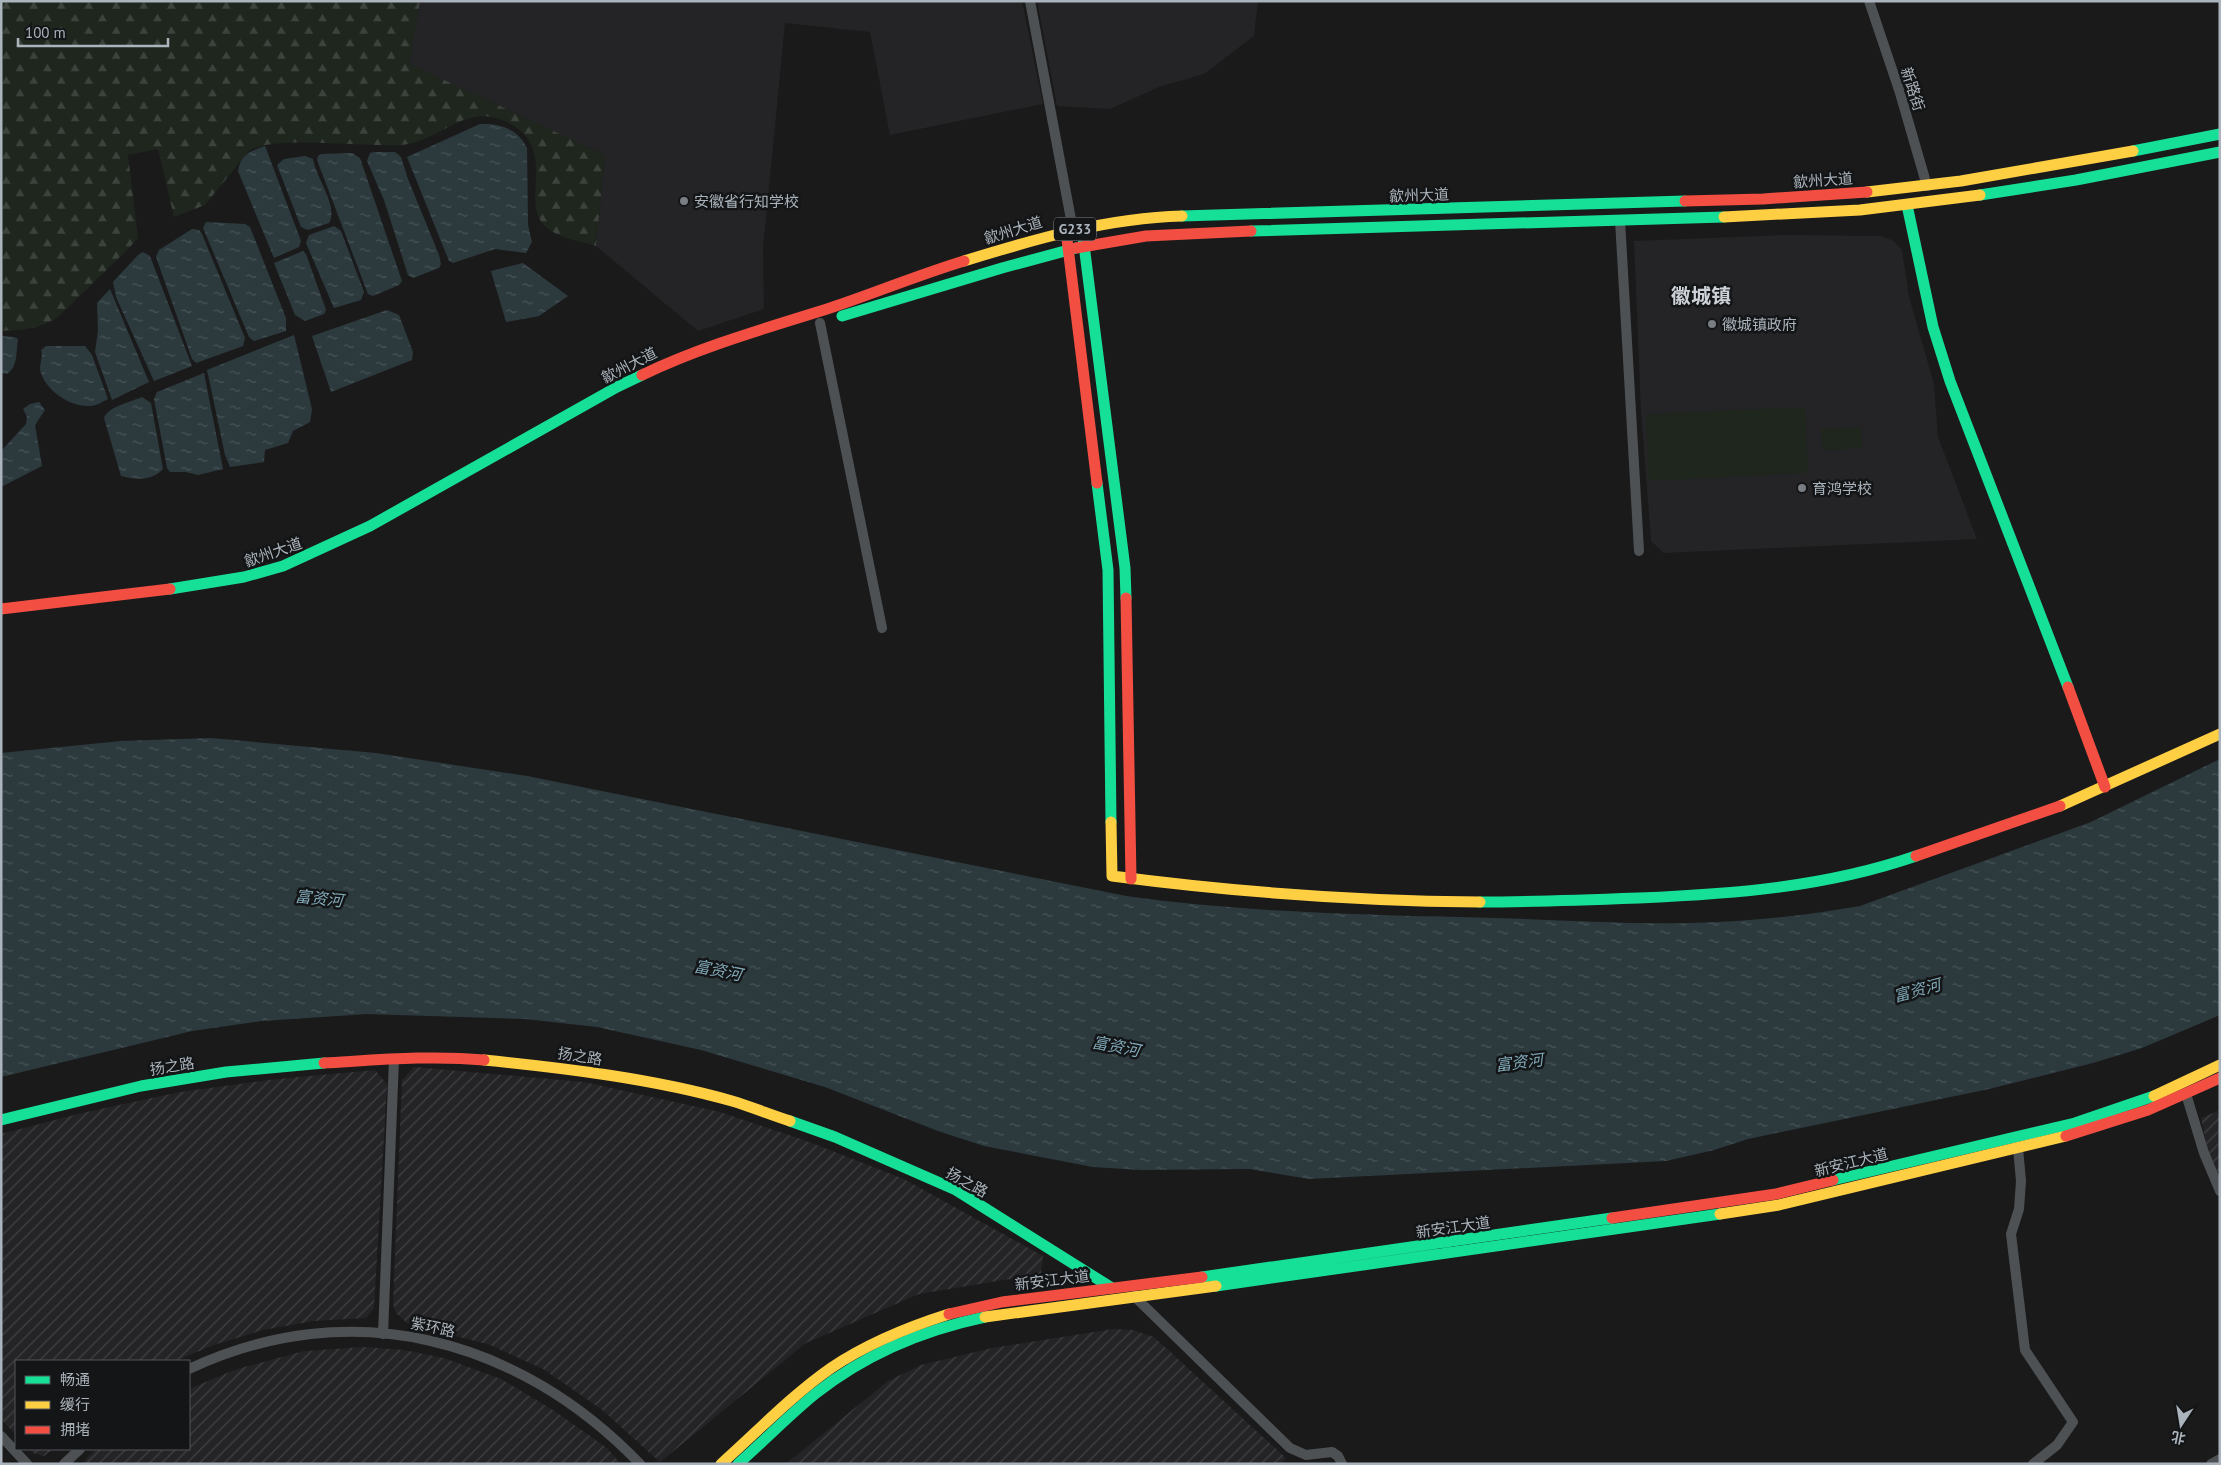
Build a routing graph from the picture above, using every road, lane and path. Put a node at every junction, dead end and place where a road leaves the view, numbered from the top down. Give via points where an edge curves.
1 (1030, 1) edge
2 (1869, 1) edge
3 (2220, 134) edge
4 (2220, 152) edge
5 (1927, 186) junction
6 (1907, 205) junction
7 (1620, 220) junction
8 (1074, 229) junction
9 (1084, 245) junction
10 (1068, 248) junction
11 (816, 325) joint
12 (740, 349) dead end
13 (512, 460) dead end
14 (1639, 551) dead end
15 (1, 609) edge
16 (882, 628) dead end
17 (2220, 734) edge
18 (2105, 787) junction
19 (1131, 879) junction
20 (394, 1059) junction
21 (2220, 1065) edge
22 (2220, 1078) edge
23 (2186, 1094) junction
24 (1, 1120) edge
25 (2018, 1148) junction
26 (2220, 1191) edge
27 (1112, 1288) junction
28 (1134, 1296) junction
29 (383, 1334) junction
30 (190, 1369) edge
31 (1, 1436) edge
32 (79, 1450) edge
33 (2220, 1459) edge
34 (27, 1464) edge
35 (64, 1464) edge
36 (640, 1464) edge
37 (721, 1464) edge
38 (738, 1464) edge
39 (1342, 1464) edge
40 (2033, 1464) edge
41 (2211, 1464) edge

1 - 8 street
2 - 5 street, 新路街
3 - 5 main road, 歙州大道 / G233 via 2017,173
4 - 6 main road, G233 via 2020,190
5 - 8 main road, 歙州大道 / G233 via 1763,199 1175,216
6 - 7 main road, G233 via 1812,214
6 - 18 main road via 1930,313 1950,381
7 - 9 main road, G233 via 1176,233
7 - 14 street
8 - 9 main road
8 - 10 main road
8 - 15 main road, 歙州大道 / G233 via 909,278 850,301 681,356 617,387 370,526 283,566 199,586
9 - 10 main road, G233
9 - 19 main road via 1125,568
10 - 11 main road, G233
10 - 19 main road via 1108,570 1112,876
11 - 16 street
12 - 13 main road, 歙州大道 via 659,379
17 - 18 main road
18 - 19 main road via 2005,826 1897,862 1851,875 1780,887 1609,899 1445,902 1260,894
20 - 24 main road, 扬之路 via 298,1065 184,1079 141,1086
20 - 27 main road, 扬之路 via 460,1058 556,1067 699,1093 765,1111 835,1137 956,1190
20 - 29 street
21 - 27 main road, 新安江大道 via 2144,1100 2090,1118 1776,1194
22 - 23 main road, 新安江大道
23 - 25 main road, 新安江大道 via 2108,1125
23 - 26 street via 2204,1153
25 - 28 main road, 新安江大道 via 1818,1197 1739,1212 1312,1274
25 - 40 street via 2019,1209 2011,1234 2025,1350 2073,1422 2057,1445
27 - 37 main road, 新安江大道 via 980,1306 938,1317 879,1339 809,1384
28 - 38 main road, 新安江大道 via 1003,1313 903,1341 866,1359 833,1381
28 - 39 street via 1290,1448 1306,1455 1332,1452
29 - 30 street, 紫环路 via 328,1333 280,1338 226,1353
29 - 36 street, 紫环路 via 451,1346 514,1369 571,1403 609,1433
31 - 34 street
32 - 35 street
33 - 41 street

